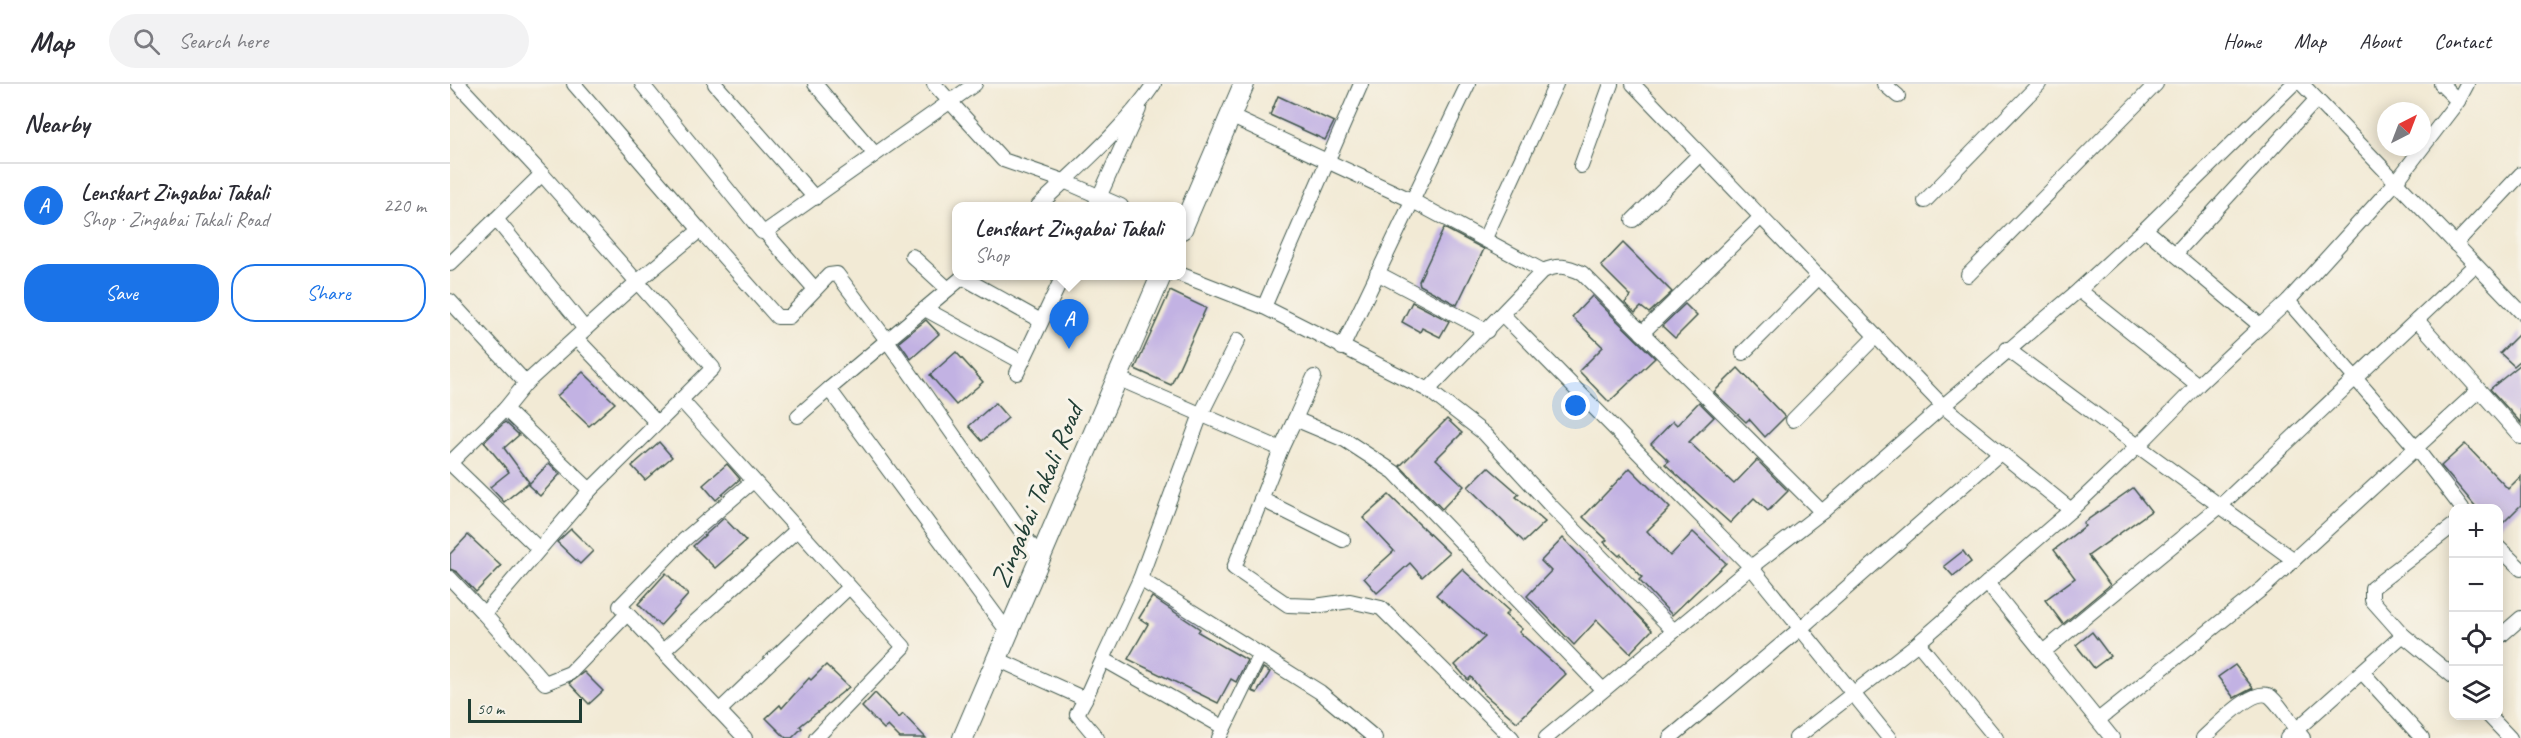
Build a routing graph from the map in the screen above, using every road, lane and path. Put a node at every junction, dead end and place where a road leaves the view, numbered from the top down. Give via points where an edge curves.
1 (458, 84) edge
2 (574, 84) edge
3 (642, 84) edge
4 (715, 84) edge
5 (815, 84) edge
6 (934, 84) edge
7 (975, 84) edge
8 (1154, 84) edge
9 (1244, 84) edge
10 (1361, 84) edge
11 (1468, 84) edge
12 (1556, 84) edge
13 (1611, 84) edge
14 (1633, 84) edge
15 (1884, 84) edge
16 (2039, 84) edge
17 (2156, 84) edge
18 (2293, 84) edge
19 (2302, 84) edge
20 (2440, 84) edge
21 (2467, 84) edge
22 (1898, 96) dead end
23 (1144, 99) junction
24 (2316, 99) junction
25 (2458, 101) junction
26 (950, 102) junction
27 (1230, 116) junction
28 (874, 153) junction
29 (1700, 154) junction
30 (1327, 159) junction
31 (1581, 166) dead end
32 (542, 174) junction
33 (2521, 174) edge
34 (1064, 181) junction
35 (2396, 182) junction
36 (815, 198) junction
37 (1411, 201) junction
38 (1926, 201) dead end
39 (1043, 202) edge
40 (1098, 202) edge
41 (1761, 217) junction
42 (496, 219) junction
43 (1186, 220) edge
44 (1633, 220) dead end
45 (700, 230) junction
46 (2145, 230) junction
47 (765, 232) junction
48 (1485, 238) junction
49 (2455, 244) junction
50 (2175, 254) junction
51 (912, 256) dead end
52 (450, 264) edge
53 (2475, 265) junction
54 (1542, 271) junction
55 (1377, 273) junction
56 (1968, 275) dead end
57 (1186, 277) edge
58 (1819, 277) junction
59 (959, 280) edge
60 (970, 280) edge
61 (1061, 280) edge
62 (1159, 280) edge
63 (637, 282) junction
64 (815, 289) junction
65 (948, 290) junction
66 (2079, 290) junction
67 (450, 301) edge
68 (2288, 301) junction
69 (1264, 307) junction
70 (2519, 307) edge
71 (925, 309) junction
72 (1503, 315) junction
73 (2417, 320) junction
74 (1041, 321) junction
75 (2261, 326) junction
76 (1486, 332) junction
77 (581, 333) junction
78 (1642, 333) junction
79 (1876, 336) junction
80 (886, 339) junction
81 (1238, 340) dead end
82 (1342, 348) junction
83 (2007, 349) junction
84 (1743, 353) dead end
85 (1314, 377) dead end
86 (1117, 378) junction
87 (2355, 379) junction
88 (526, 383) junction
89 (2198, 386) junction
90 (829, 389) junction
91 (1428, 390) junction
92 (2479, 390) junction
93 (681, 399) junction
94 (1943, 406) junction
95 (505, 410) junction
96 (1201, 414) junction
97 (798, 416) dead end
98 (1295, 419) junction
99 (1793, 420) dead end
100 (657, 423) junction
101 (2521, 437) edge
102 (2138, 446) junction
103 (2415, 447) junction
104 (1281, 449) junction
105 (2000, 453) junction
106 (450, 463) edge
107 (753, 481) junction
108 (590, 490) junction
109 (1261, 499) junction
110 (2459, 504) edge
111 (2219, 507) junction
112 (2071, 510) junction
113 (1822, 512) junction
114 (798, 529) junction
115 (2449, 529) edge
116 (1344, 540) dead end
117 (539, 549) junction
118 (2503, 551) edge
119 (1040, 558) junction
120 (2294, 560) junction
121 (1751, 567) junction
122 (2521, 569) edge
123 (450, 578) edge
124 (1140, 579) junction
125 (1987, 583) junction
126 (849, 587) junction
127 (484, 614) junction
128 (627, 614) junction
129 (2521, 618) edge
130 (1801, 628) junction
131 (1008, 632) junction
132 (1674, 632) junction
133 (2503, 634) edge
134 (2403, 635) junction
135 (1918, 643) junction
136 (663, 651) junction
137 (2043, 652) junction
138 (1260, 654) junction
139 (997, 659) junction
140 (1103, 659) junction
141 (2362, 672) junction
142 (2449, 674) edge
143 (1603, 690) junction
144 (1852, 692) junction
145 (1085, 699) junction
146 (719, 711) junction
147 (2098, 720) junction
148 (2493, 720) edge
149 (1221, 733) edge
150 (2296, 735) edge
151 (745, 738) edge
152 (816, 738) edge
153 (963, 738) edge
154 (1097, 738) edge
155 (1375, 738) edge
156 (1512, 738) edge
157 (1546, 738) edge
158 (1670, 738) edge
159 (1796, 738) edge
160 (1889, 738) edge
161 (1996, 738) edge
162 (2112, 738) edge
163 (2203, 738) edge
164 (2422, 738) edge
165 (2510, 738) edge

1 - 32 street
2 - 45 street
3 - 47 street
4 - 36 street
5 - 28 street
6 - 26 street
7 - 26 street
8 - 23 street
9 - 27 street
10 - 30 street
11 - 37 street
12 - 48 street
13 - 31 street
14 - 29 street
15 - 22 street
16 - 38 street
17 - 56 street
18 - 46 street
19 - 24 street
20 - 25 street
21 - 25 street
23 - 34 street
23 - 40 street
24 - 35 street
24 - 50 street
25 - 35 street
26 - 28 street
26 - 34 street via 1003,160
27 - 30 street
27 - 43 street
28 - 36 street
29 - 41 street
29 - 44 street
30 - 37 street
30 - 69 street
32 - 42 street
32 - 63 street
33 - 49 street
34 - 39 street
34 - 40 street
35 - 49 street
35 - 68 street
36 - 47 street
37 - 48 street
37 - 55 street
41 - 58 street
41 - 78 street
42 - 52 street
42 - 77 street
45 - 63 street
45 - 64 street via 777,317 789,317
46 - 50 street
46 - 66 street
47 - 64 street
48 - 54 street
49 - 53 street
50 - 75 street
51 - 65 street
53 - 70 street
53 - 73 street
54 - 72 street
54 - 78 street via 1567,266 1582,273
55 - 76 street
55 - 82 street
57 - 69 street
58 - 79 street
58 - 84 street
59 - 65 street
60 - 74 street
61 - 74 street
62 - 86 street, Zingabai Takali Road
63 - 77 street
63 - 93 street via 713,368
64 - 80 street via 830,275 837,274
65 - 71 street
66 - 83 street
66 - 89 street
67 - 88 street
68 - 75 street
68 - 87 street
69 - 82 street
71 - 74 street via 1019,367
71 - 80 street
72 - 76 street
72 - 121 street
73 - 87 street
73 - 92 street
75 - 89 street
76 - 91 street
77 - 88 street
77 - 100 street
78 - 113 street
79 - 94 street
79 - 99 street
80 - 90 street
80 - 119 street
81 - 96 street
82 - 91 street
83 - 94 street
83 - 102 street
85 - 98 street
86 - 96 street
86 - 119 street, Zingabai Takali Road
87 - 103 street
87 - 111 street
88 - 95 street
89 - 102 street
90 - 97 street
90 - 131 street
91 - 132 street via 1485,434
92 - 101 street
92 - 103 street
93 - 100 street
93 - 107 street
94 - 105 street
94 - 113 street
95 - 106 street
95 - 108 street
96 - 104 street
96 - 124 street
98 - 104 street
98 - 143 street via 1345,440 1394,472
100 - 108 street
102 - 111 street
102 - 112 street
103 - 110 street
103 - 120 street
104 - 109 street
105 - 112 street
105 - 130 street
106 - 117 street
107 - 114 street
107 - 128 street via 684,540 620,606
108 - 117 street
109 - 116 street
109 - 156 street via 1234,568 1288,606 1350,601 1381,608
111 - 120 street
111 - 137 street
112 - 125 street
113 - 121 street
114 - 126 street
114 - 136 street
115 - 134 street via 2373,588 2372,600
117 - 127 street
118 - 122 street
119 - 131 street, Zingabai Takali Road
120 - 147 street
121 - 130 street
121 - 132 street
123 - 127 street
124 - 138 street
124 - 140 street
125 - 135 street
125 - 137 street
126 - 146 street
126 - 152 street via 904,647
127 - 128 street via 545,683 570,673
128 - 136 street
129 - 133 street
130 - 144 street
130 - 158 street
131 - 139 street, Zingabai Takali Road
132 - 143 street
134 - 141 street
134 - 142 street
135 - 144 street
135 - 161 street
136 - 146 street
137 - 147 street
138 - 149 street
138 - 155 street via 1320,692
139 - 145 street
139 - 153 street, Zingabai Takali Road
140 - 145 street
140 - 149 street
141 - 150 street
141 - 164 street
143 - 157 street
144 - 159 street
144 - 160 street
145 - 154 street via 1077,714
146 - 151 street
147 - 162 street
148 - 165 street
150 - 163 street via 2270,696 2261,693 2250,697

